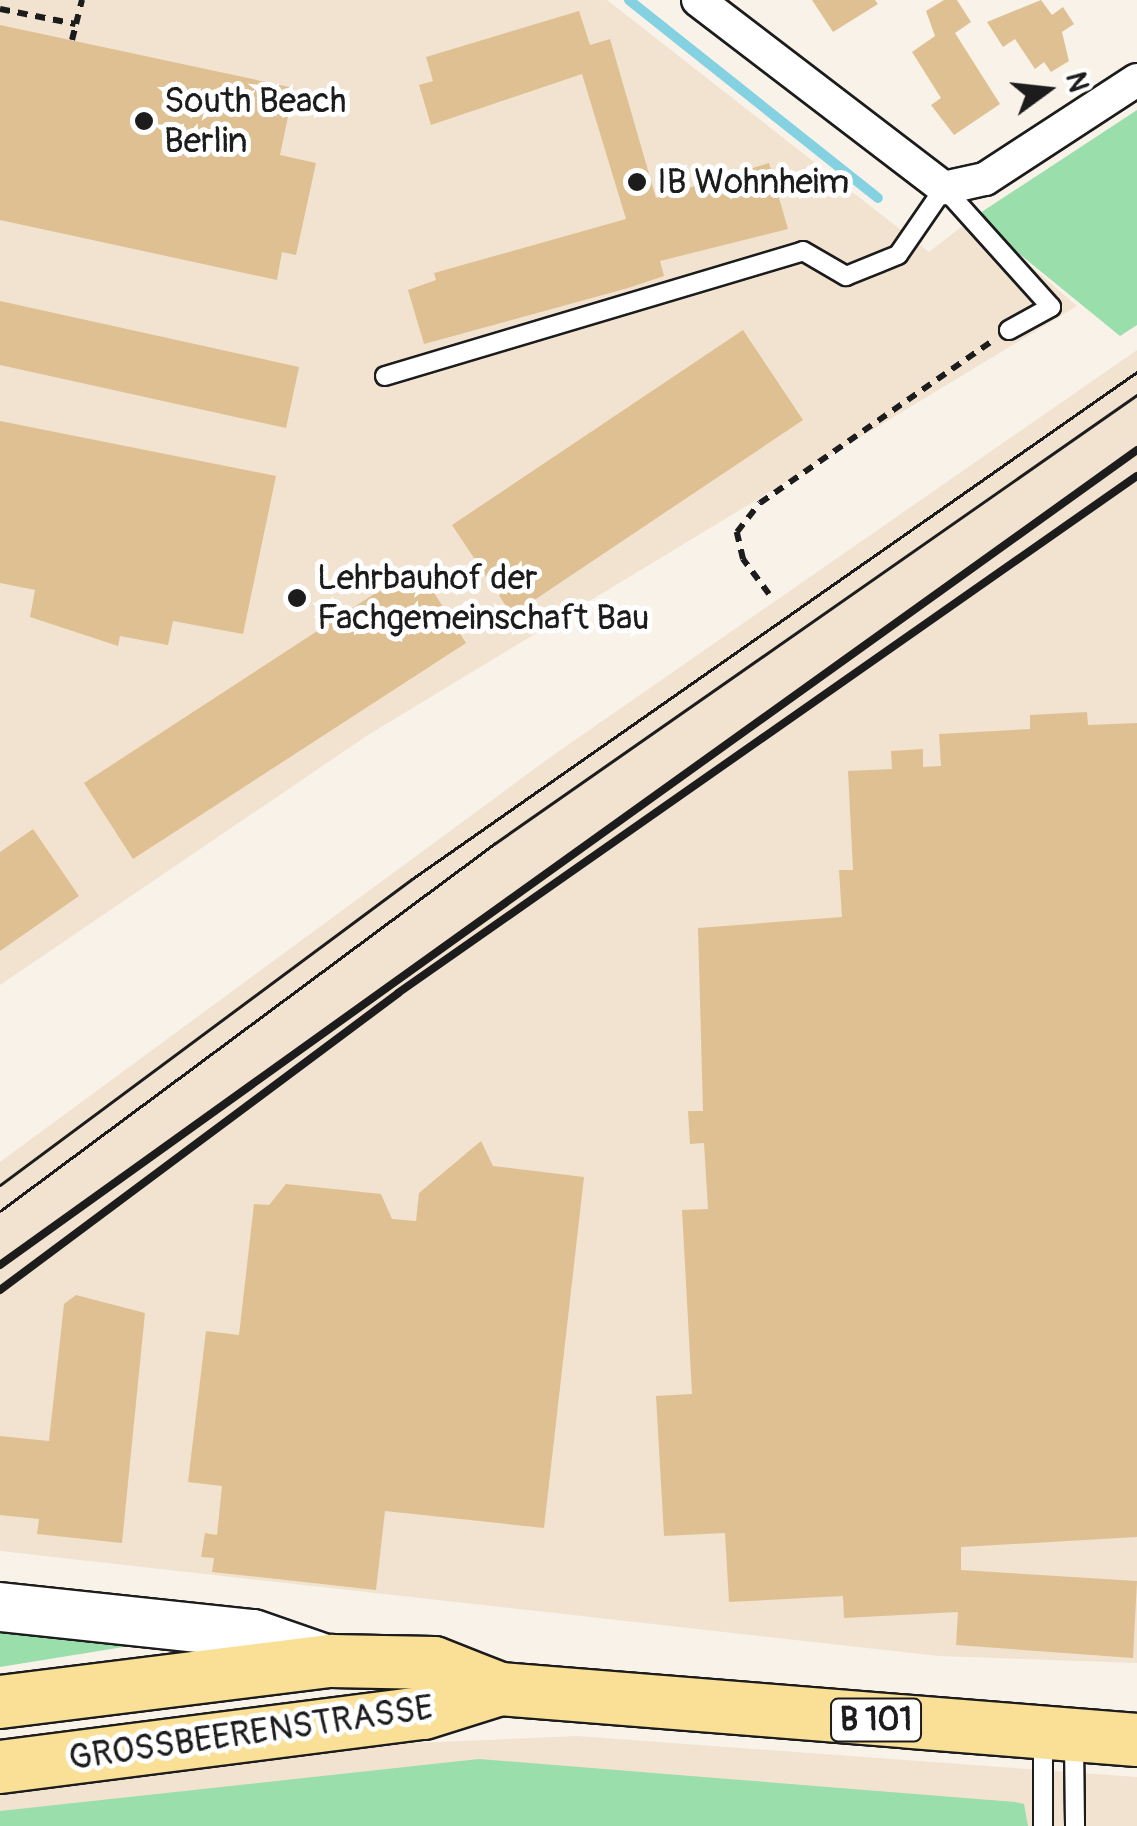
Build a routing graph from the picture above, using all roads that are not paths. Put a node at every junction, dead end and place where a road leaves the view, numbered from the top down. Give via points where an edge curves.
1 (698, 0) edge
2 (1137, 80) edge
3 (944, 188) junction
4 (1008, 330) road end
5 (385, 376) dead end
6 (0, 1607) edge
7 (331, 1661) junction
8 (500, 1689) junction
9 (0, 1702) edge
10 (1059, 1737) junction
11 (1137, 1740) edge
12 (0, 1767) edge
13 (1043, 1826) edge
14 (1074, 1826) edge

1 - 3 street
2 - 3 street via 985,179
3 - 4 lane via 1051,307
3 - 5 lane via 898,254 846,276 803,250
6 - 7 street via 253,1634
7 - 8 main road, GROSSBEERENSTRASSE / B 101 via 434,1663
7 - 9 main road, GROSSBEERENSTRASSE / B 101
8 - 10 main road, GROSSBEERENSTRASSE / B 101
8 - 12 main road, GROSSBEERENSTRASSE / B 101 via 424,1713
10 - 11 main road, GROSSBEERENSTRASSE / B 101
10 - 13 lane
10 - 14 lane

